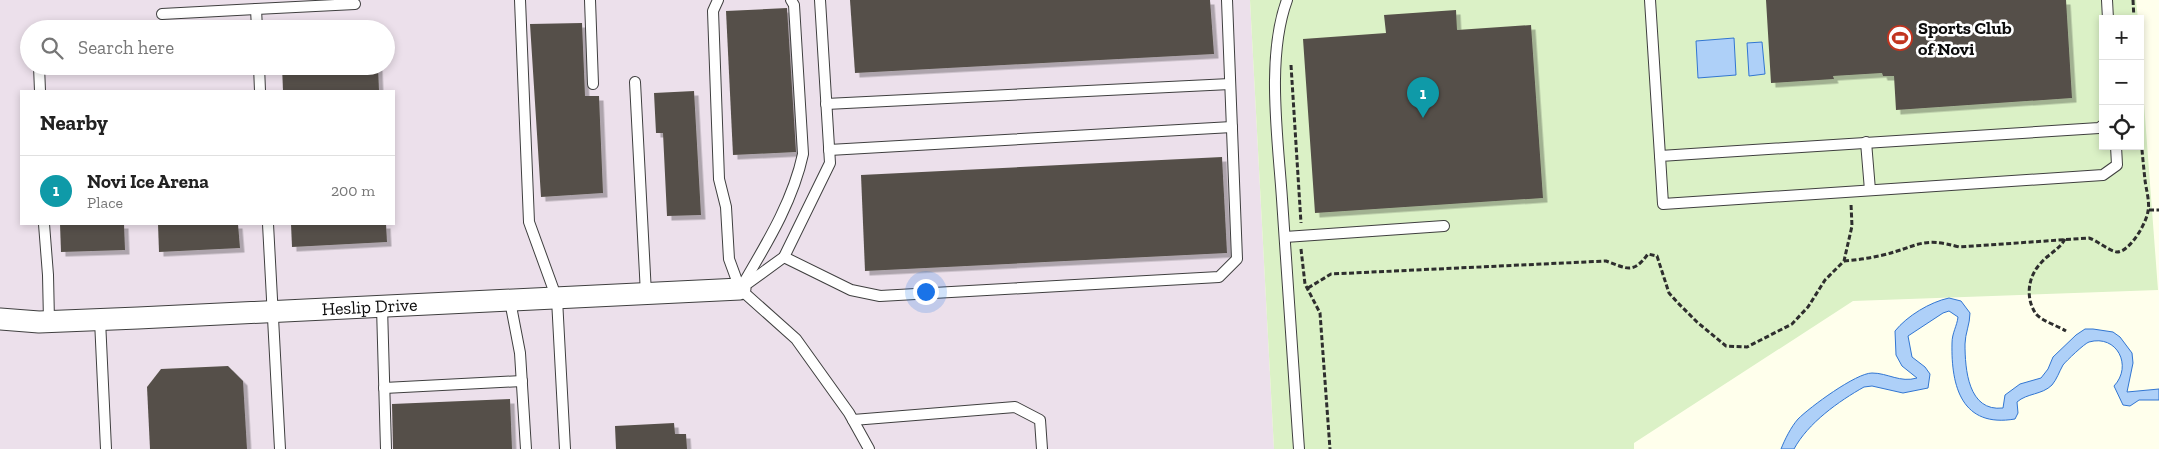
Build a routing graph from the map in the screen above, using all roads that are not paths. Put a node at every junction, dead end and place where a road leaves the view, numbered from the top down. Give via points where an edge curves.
1 (520, 0) edge
2 (590, 0) edge
3 (718, 0) edge
4 (791, 0) edge
5 (820, 0) edge
6 (1227, 0) edge
7 (1287, 0) edge
8 (1650, 0) edge
9 (2107, 0) edge
10 (355, 4) dead end
11 (256, 9) junction
12 (162, 14) dead end
13 (2108, 15) edge
14 (257, 20) edge
15 (39, 75) edge
16 (259, 75) edge
17 (635, 82) dead end
18 (593, 84) dead end
19 (1230, 84) junction
20 (40, 90) edge
21 (260, 90) edge
22 (826, 104) junction
23 (1232, 127) junction
24 (2099, 128) edge
25 (1866, 142) junction
26 (829, 150) junction
27 (2116, 150) edge
28 (1660, 156) junction
29 (1870, 190) junction
30 (44, 225) edge
31 (268, 225) edge
32 (1444, 226) dead end
33 (1285, 237) junction
34 (784, 257) junction
35 (740, 289) junction
36 (646, 294) junction
37 (557, 299) junction
38 (510, 301) junction
39 (382, 307) junction
40 (273, 312) junction
41 (0, 319) edge
42 (100, 320) junction
43 (49, 321) junction
44 (522, 381) junction
45 (384, 388) junction
46 (852, 420) junction
47 (106, 449) edge
48 (280, 449) edge
49 (386, 449) edge
50 (526, 449) edge
51 (565, 449) edge
52 (869, 449) edge
53 (1042, 449) edge
54 (1299, 449) edge

1 - 37 lane via 529,222
2 - 18 lane
3 - 35 lane via 713,12 719,179 726,207 729,259
4 - 35 lane via 794,5 803,154 798,175 771,236
5 - 22 lane
6 - 19 lane
7 - 33 lane via 1276,61
8 - 28 lane
9 - 13 lane
10 - 11 lane
11 - 12 lane
11 - 14 lane
15 - 20 lane
16 - 21 lane
17 - 36 lane
19 - 22 lane
19 - 23 lane
22 - 26 lane
23 - 26 lane
23 - 34 lane via 1237,259 1220,277 880,296 851,290
24 - 25 lane
25 - 28 lane
25 - 29 lane
26 - 34 lane via 830,163
27 - 29 lane via 2117,165 2104,175
28 - 29 lane via 1663,204
30 - 43 lane
31 - 40 lane
32 - 33 lane
33 - 54 lane
34 - 35 lane
35 - 36 street, Heslip Drive
35 - 46 lane via 796,339
36 - 37 street, Heslip Drive
37 - 38 street, Heslip Drive
37 - 51 lane
38 - 39 street, Heslip Drive
38 - 44 lane
39 - 40 street, Heslip Drive
39 - 45 lane
40 - 42 street, Heslip Drive
40 - 48 lane
41 - 43 street, Heslip Drive
42 - 43 street, Heslip Drive
42 - 47 lane
44 - 45 lane
44 - 50 lane
45 - 49 lane
46 - 52 lane
46 - 53 lane via 1015,407 1040,420

